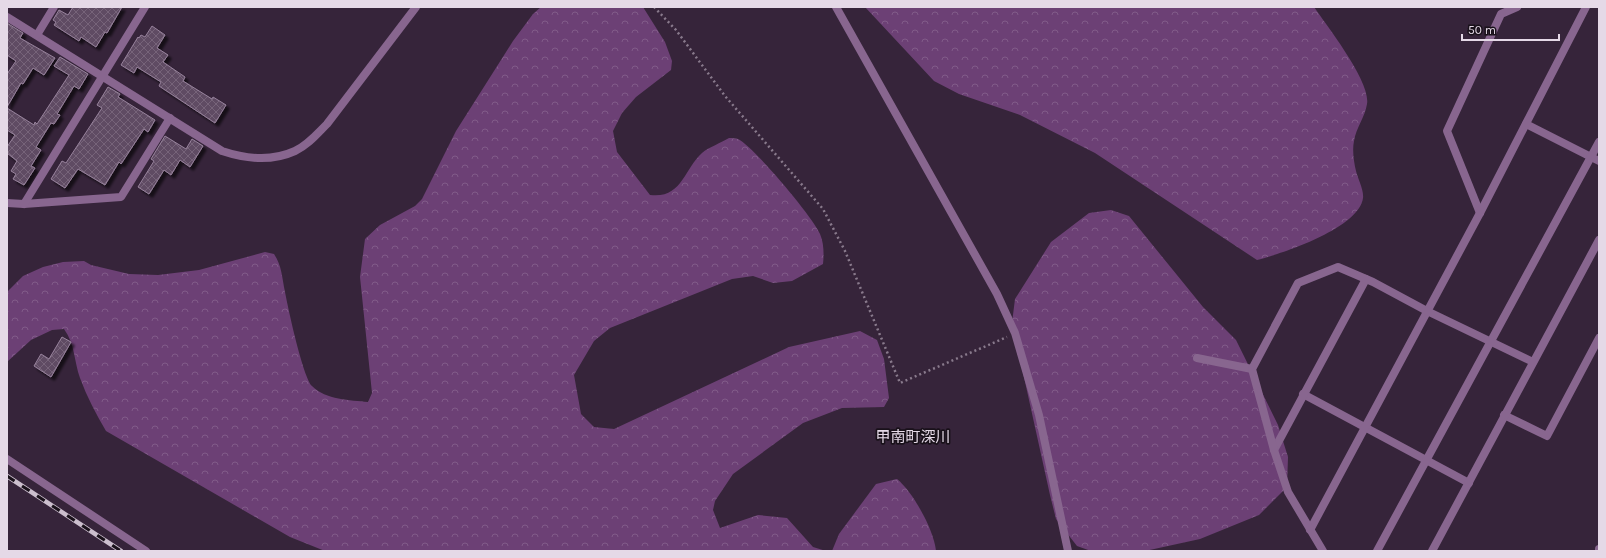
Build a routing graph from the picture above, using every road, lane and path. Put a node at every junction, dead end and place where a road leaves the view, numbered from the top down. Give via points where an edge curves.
1 (54, 7) edge
2 (145, 7) edge
3 (416, 7) edge
4 (654, 7) edge
5 (836, 7) edge
6 (1517, 7) edge
7 (1586, 7) edge
8 (7, 17) edge
9 (37, 34) junction
10 (102, 76) junction
11 (170, 118) junction
12 (1526, 124) junction
13 (1599, 142) edge
14 (1595, 159) edge
15 (7, 203) edge
16 (24, 204) junction
17 (1480, 213) junction
18 (1599, 240) edge
19 (1366, 278) junction
20 (1427, 311) junction
21 (1015, 333) junction
22 (1491, 340) junction
23 (1598, 341) edge
24 (1197, 358) dead end
25 (1533, 362) junction
26 (1252, 369) junction
27 (1303, 394) junction
28 (1504, 415) junction
29 (1365, 428) junction
30 (1274, 450) junction
31 (7, 460) edge
32 (1426, 460) junction
33 (1469, 483) junction
34 (1310, 530) junction
35 (146, 551) edge
36 (1068, 551) edge
37 (1323, 551) edge
38 (1377, 551) edge
39 (1432, 551) edge

1 - 9 street
2 - 10 street
3 - 11 street via 327,124 295,151 267,158 237,156 222,151
4 - 21 path via 676,30 725,96 823,209 845,251 900,383
5 - 21 street via 997,294
6 - 17 street via 1501,14 1447,131
7 - 12 street
8 - 9 street
9 - 10 street
10 - 11 street
10 - 16 street
11 - 16 street via 121,197
12 - 14 street
12 - 17 street
13 - 14 street
14 - 22 street
15 - 16 street
17 - 20 street
18 - 25 street
19 - 20 street
19 - 26 street via 1338,267 1298,283
19 - 27 street
20 - 22 street
20 - 29 street
21 - 36 street via 1039,415
22 - 25 street
22 - 32 street
23 - 28 street via 1547,436
24 - 26 street
25 - 28 street
26 - 30 street
27 - 29 street
27 - 30 street
28 - 33 street
29 - 32 street
29 - 34 street
30 - 34 street via 1288,492
31 - 35 street
32 - 33 street
32 - 38 street
33 - 39 street
34 - 37 street

